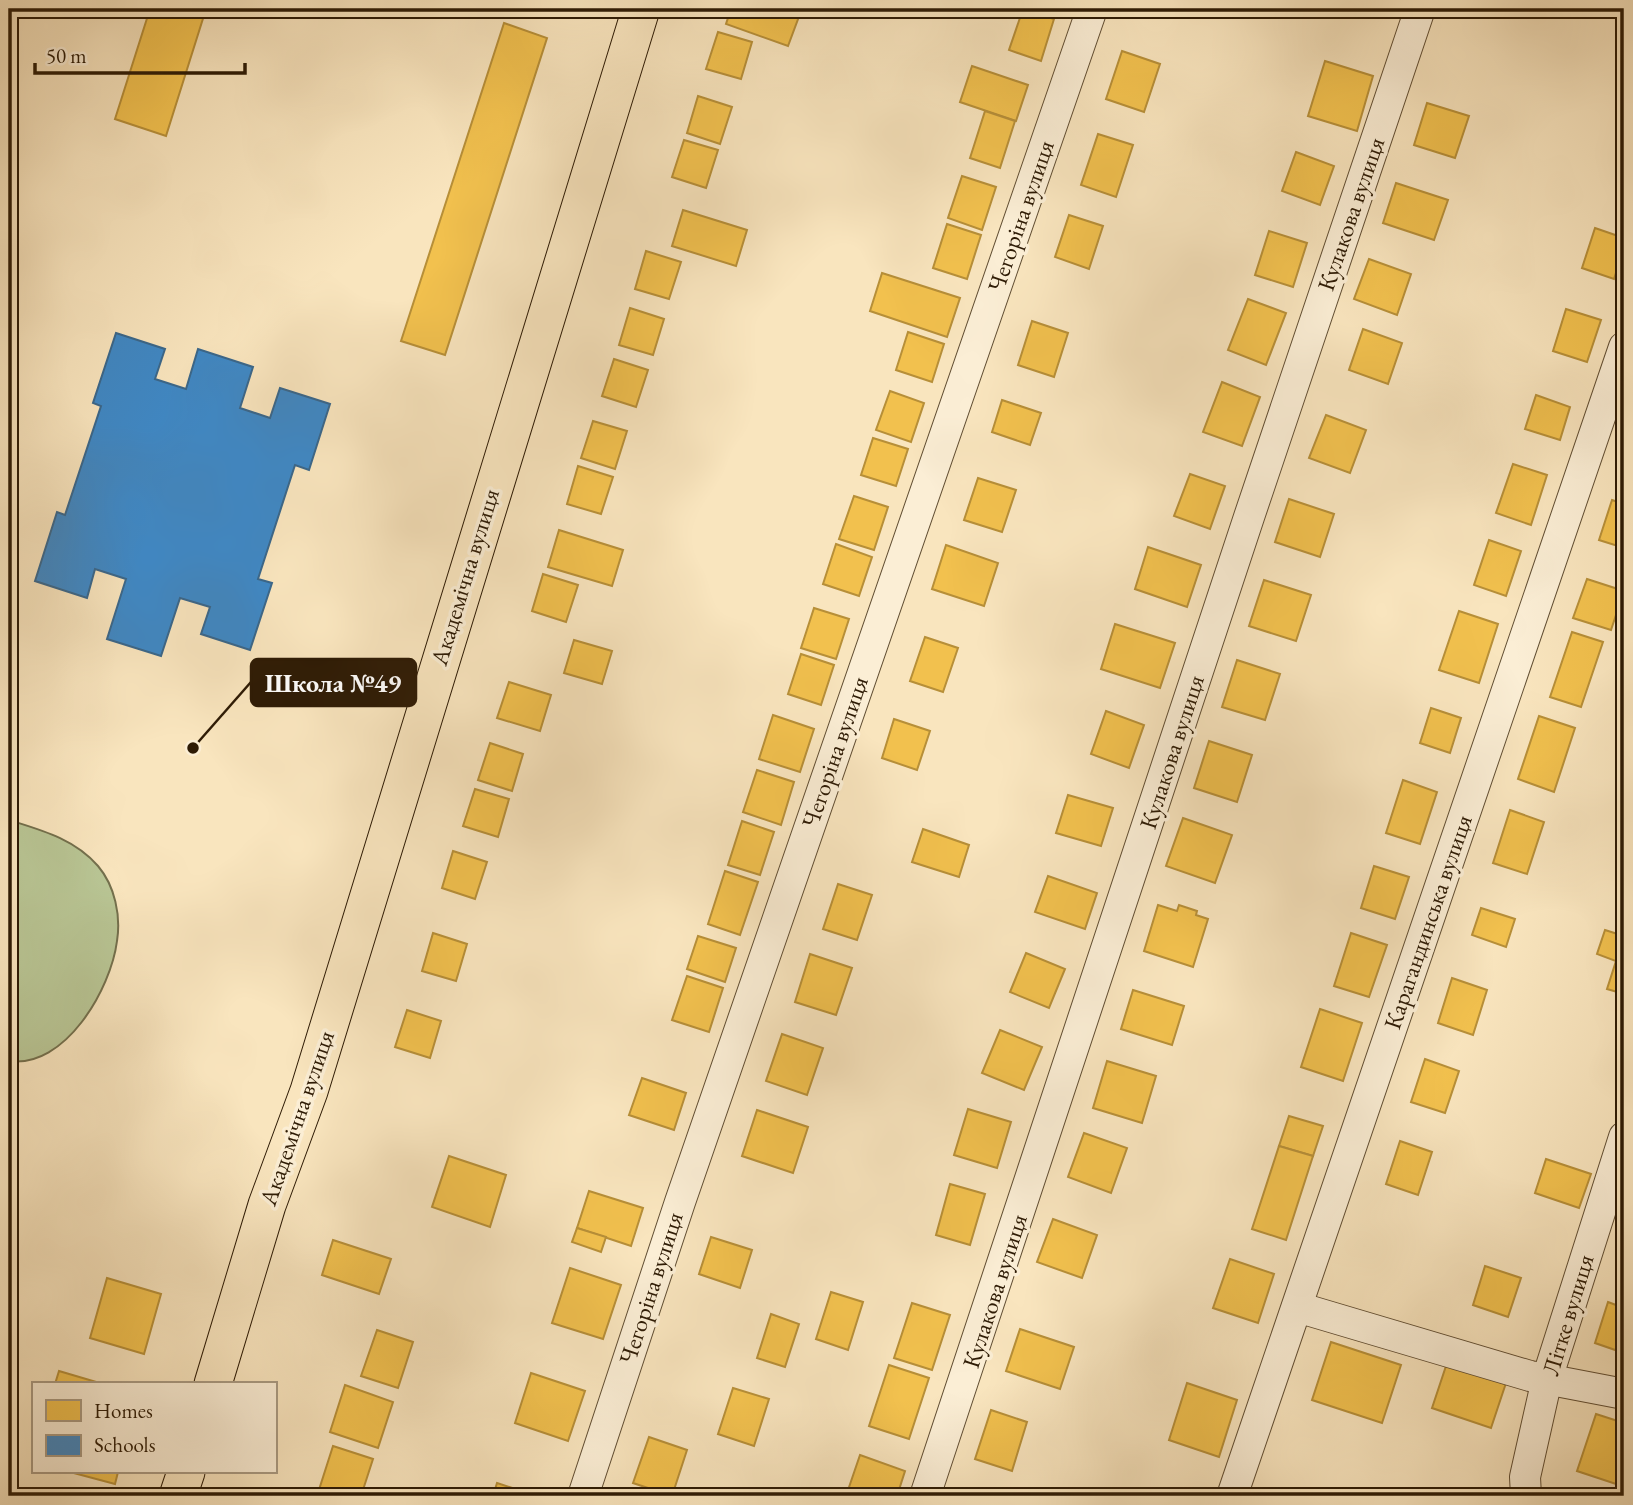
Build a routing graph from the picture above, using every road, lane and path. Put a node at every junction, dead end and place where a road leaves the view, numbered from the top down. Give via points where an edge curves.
1 (641, 9) edge
2 (1092, 9) edge
3 (1420, 9) edge
4 (1624, 347) edge
5 (1624, 1137) edge
6 (1297, 1307) junction
7 (1547, 1379) junction
8 (214, 1382) edge
9 (1624, 1394) edge
10 (185, 1474) edge
11 (178, 1496) edge
12 (583, 1496) edge
13 (925, 1496) edge
14 (1232, 1496) edge
15 (1526, 1496) edge

1 - 8 main road, Академічна вулиця via 309,1091 267,1205
2 - 12 street, Чегоріна вулиця
3 - 13 street, Кулакова вулиця
4 - 6 street, Карагандинська вулиця
5 - 7 street, Літке вулиця
6 - 7 street
6 - 14 street, Карагандинська вулиця
7 - 9 street
7 - 15 street, Літке вулиця via 1525,1477
10 - 11 main road

